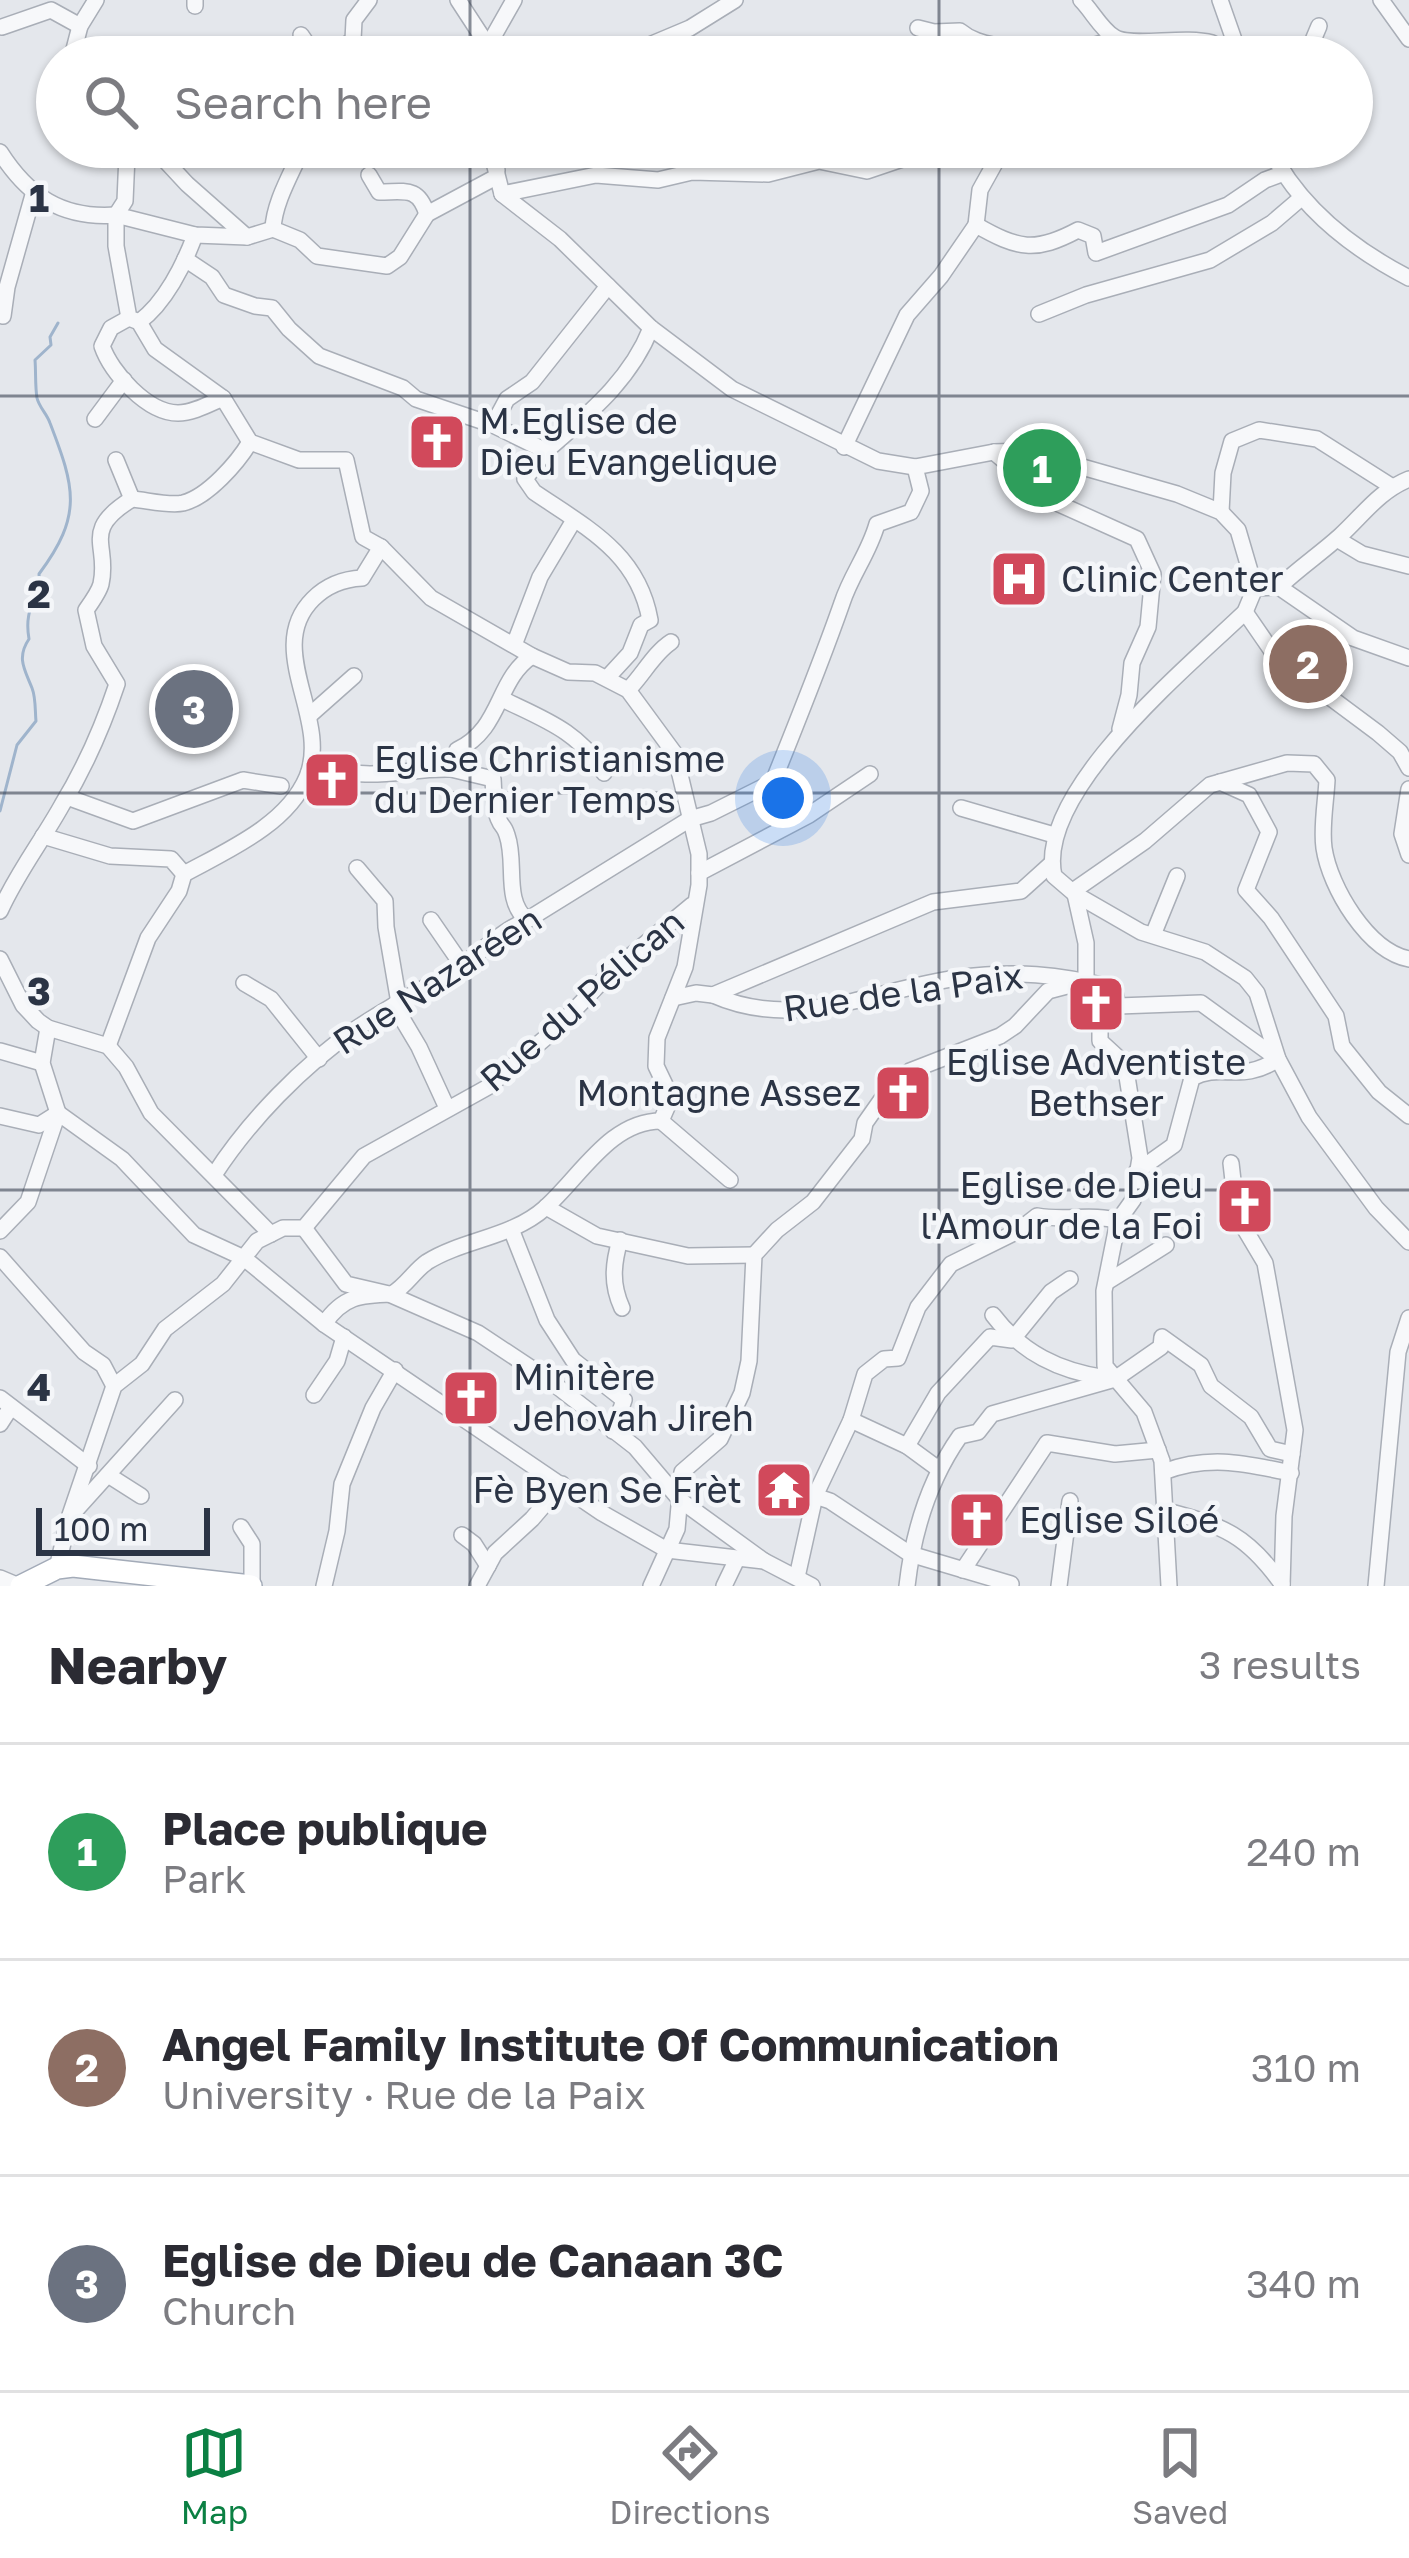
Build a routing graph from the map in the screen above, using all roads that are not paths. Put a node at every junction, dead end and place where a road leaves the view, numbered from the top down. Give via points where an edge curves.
1 (96, 0) edge
2 (369, 0) edge
3 (458, 0) edge
4 (514, 0) edge
5 (735, 0) edge
6 (1081, 0) edge
7 (1220, 0) edge
8 (1381, 0) edge
9 (80, 26) junction
10 (1319, 26) dead end
11 (2, 27) edge
12 (918, 28) dead end
13 (1232, 33) junction
14 (77, 36) edge
15 (353, 36) edge
16 (478, 36) edge
17 (495, 36) edge
18 (671, 36) edge
19 (965, 36) edge
20 (1113, 36) edge
21 (1229, 36) edge
22 (1233, 36) edge
23 (1315, 36) edge
24 (1409, 38) edge
25 (0, 152) edge
26 (126, 168) edge
27 (172, 168) edge
28 (296, 168) edge
29 (792, 168) edge
30 (992, 168) edge
31 (1281, 168) edge
32 (496, 170) joint
33 (1284, 173) junction
34 (369, 175) dead end
35 (502, 194) junction
36 (33, 195) junction
37 (1300, 199) junction
38 (427, 214) junction
39 (116, 215) junction
40 (976, 225) junction
41 (273, 229) junction
42 (195, 236) junction
43 (248, 237) junction
44 (185, 259) junction
45 (1409, 278) edge
46 (608, 286) junction
47 (1039, 314) dead end
48 (3, 316) dead end
49 (134, 320) junction
50 (652, 328) junction
51 (124, 380) junction
52 (223, 398) junction
53 (95, 419) dead end
54 (493, 425) junction
55 (250, 442) junction
56 (844, 447) junction
57 (546, 451) junction
58 (994, 452) junction
59 (116, 460) dead end
60 (915, 466) junction
61 (1409, 479) edge
62 (1391, 486) junction
63 (132, 499) junction
64 (1221, 512) junction
65 (574, 520) junction
66 (1337, 539) junction
67 (381, 547) junction
68 (1409, 566) edge
69 (1279, 587) junction
70 (1255, 588) junction
71 (1245, 612) junction
72 (671, 642) dead end
73 (514, 645) junction
74 (532, 656) junction
75 (1409, 658) edge
76 (354, 676) dead end
77 (607, 678) junction
78 (628, 690) junction
79 (502, 699) junction
80 (310, 716) junction
81 (1120, 729) junction
82 (1409, 768) edge
83 (451, 769) junction
84 (310, 772) junction
85 (604, 773) dead end
86 (870, 774) dead end
87 (1220, 782) junction
88 (281, 786) dead end
89 (1409, 789) edge
90 (67, 797) junction
91 (961, 808) dead end
92 (690, 819) junction
93 (1054, 835) junction
94 (43, 836) junction
95 (1409, 855) edge
96 (1051, 864) junction
97 (356, 868) dead end
98 (698, 873) junction
99 (184, 874) junction
100 (1177, 876) dead end
101 (1074, 893) junction
102 (693, 905) junction
103 (0, 911) edge
104 (431, 920) dead end
105 (527, 920) junction
106 (1153, 935) junction
107 (1409, 958) edge
108 (0, 959) edge
109 (462, 965) junction
110 (1086, 981) junction
111 (244, 983) dead end
112 (713, 995) junction
113 (673, 998) junction
114 (396, 1004) junction
115 (1118, 1006) junction
116 (48, 1028) junction
117 (108, 1046) junction
118 (0, 1051) edge
119 (319, 1059) junction
120 (1278, 1059) junction
121 (42, 1063) junction
122 (447, 1108) junction
123 (58, 1113) junction
124 (0, 1116) edge
125 (1409, 1116) edge
126 (661, 1121) junction
127 (1231, 1163) dead end
128 (1136, 1172) junction
129 (214, 1175) junction
130 (730, 1180) dead end
131 (547, 1207) junction
132 (1118, 1221) junction
133 (304, 1228) junction
134 (511, 1229) junction
135 (0, 1231) edge
136 (271, 1234) junction
137 (620, 1240) junction
138 (1409, 1242) edge
139 (1166, 1245) dead end
140 (754, 1255) junction
141 (0, 1258) edge
142 (244, 1258) junction
143 (1070, 1280) dead end
144 (1107, 1282) junction
145 (389, 1294) junction
146 (622, 1307) dead end
147 (993, 1316) dead end
148 (1409, 1318) edge
149 (324, 1324) junction
150 (344, 1336) junction
151 (1012, 1340) junction
152 (395, 1370) junction
153 (1114, 1379) junction
154 (114, 1386) junction
155 (314, 1395) dead end
156 (175, 1400) dead end
157 (6, 1402) edge
158 (851, 1420) junction
159 (0, 1424) edge
160 (613, 1431) junction
161 (1390, 1438) junction
162 (1409, 1438) edge
163 (908, 1446) junction
164 (1158, 1450) junction
165 (1292, 1454) junction
166 (89, 1466) junction
167 (937, 1468) junction
168 (1163, 1472) junction
169 (1291, 1473) junction
170 (108, 1475) junction
171 (562, 1484) junction
172 (141, 1496) dead end
173 (815, 1496) junction
174 (680, 1500) junction
175 (1070, 1501) dead end
176 (1167, 1511) junction
177 (69, 1518) junction
178 (241, 1527) dead end
179 (462, 1534) dead end
180 (667, 1550) junction
181 (910, 1554) junction
182 (737, 1559) junction
183 (764, 1561) junction
184 (488, 1566) junction
185 (57, 1568) junction
186 (963, 1570) junction
187 (0, 1578) edge
188 (805, 1581) edge
189 (1011, 1584) edge
190 (1282, 1584) edge
191 (20, 1586) edge
192 (251, 1586) edge
193 (324, 1586) edge
194 (477, 1586) edge
195 (651, 1586) edge
196 (724, 1586) edge
197 (907, 1586) edge
198 (1059, 1586) edge
199 (1169, 1586) edge
200 (1376, 1586) edge

1 - 9 street
2 - 15 street via 355,16
3 - 16 street
4 - 17 street
5 - 18 street
6 - 20 street
7 - 13 street
8 - 24 street
9 - 11 street via 51,10
9 - 14 street
10 - 23 street
12 - 19 street
13 - 21 street
13 - 22 street
25 - 36 street
26 - 39 street
27 - 43 street
28 - 41 street via 274,209
29 - 35 street via 658,180 596,175
30 - 40 street
31 - 33 street
32 - 35 street
32 - 38 street
33 - 37 street
33 - 40 street via 1228,205 1096,254 1093,236 1078,230 1038,247
34 - 38 street via 379,192 415,194
35 - 46 street
36 - 39 street via 93,216
36 - 48 street
37 - 45 street
37 - 47 street via 1210,260
38 - 41 street via 387,266 317,256
39 - 42 street
39 - 49 street via 124,307
40 - 56 street via 907,315
41 - 43 street
42 - 43 street
42 - 44 street
44 - 49 street via 153,312
44 - 54 street via 224,295 272,308 320,356
46 - 50 street
46 - 54 street
49 - 51 street via 111,328 102,346
49 - 52 street via 155,349
50 - 56 street via 732,389
50 - 57 street via 640,358 607,397
51 - 52 street via 166,412
51 - 53 street
52 - 55 street
54 - 57 street
55 - 63 street via 182,503
55 - 67 street via 299,460 346,460 363,537
56 - 60 street
57 - 65 street via 525,479
58 - 60 street
58 - 64 street via 1026,451
58 - 81 street via 1048,499 1137,539 1145,556 1153,574 1148,628 1132,663
59 - 63 street
60 - 92 street, Rue Nazaréen via 921,491 911,512 877,524 773,782
61 - 62 street
62 - 64 street via 1317,439 1259,430 1232,441
62 - 66 street
63 - 90 street via 111,514 99,538 101,585 86,610 94,646 117,684
64 - 70 street via 1238,530
65 - 73 street
65 - 77 street via 622,555 644,588 650,620
66 - 68 street
66 - 69 street
67 - 73 street via 431,598
67 - 80 street via 362,578 326,589 298,618 293,653
69 - 70 street
69 - 75 street via 1353,638
70 - 71 street
71 - 81 street
71 - 82 street via 1276,657 1378,733
72 - 78 street
73 - 74 street
74 - 77 street
74 - 79 street
76 - 80 street
77 - 78 street
78 - 92 street via 676,754
79 - 83 street via 476,741 457,750
79 - 85 street via 567,730
80 - 84 street
81 - 93 street
83 - 84 street
83 - 105 street via 493,778 513,897
84 - 99 street via 276,816
86 - 98 street
87 - 101 street
87 - 107 street via 1287,764 1318,766 1327,780 1323,844 1330,871 1376,943
87 - 125 street via 1249,795 1269,832 1246,890 1336,1016 1342,1046
88 - 90 street via 243,780 133,821
89 - 95 street via 1402,835
90 - 94 street
91 - 93 street
92 - 98 street
92 - 105 street, Rue Nazaréen
93 - 96 street
94 - 99 street via 110,856 171,859
94 - 103 street
96 - 101 street
96 - 112 street via 1021,891 933,902
97 - 114 street via 385,901
98 - 102 street
99 - 117 street via 148,938
100 - 106 street
101 - 106 street
101 - 110 street
102 - 113 street via 686,967
102 - 122 street, Rue du Pélican via 488,1087
104 - 109 street
105 - 109 street, Rue Nazaréen
106 - 120 street via 1205,952 1245,978
108 - 116 street via 23,1005
109 - 114 street, Rue Nazaréen
110 - 112 street, Rue de la Paix via 1028,971 952,979 799,1013 748,1010
110 - 115 street, Rue de la Paix via 1114,988
110 - 140 street via 1048,991 1000,1036 891,1086 813,1202
111 - 119 street via 272,999
112 - 113 street
113 - 126 street via 657,1038 656,1066 668,1090
114 - 119 street, Rue Nazaréen
114 - 122 street
115 - 120 street via 1201,1003
115 - 128 street via 1105,1018 1081,1021 1100,1022 1100,1041 1125,1064 1137,1119
116 - 117 street
116 - 121 street
117 - 129 street via 151,1113
118 - 121 street
119 - 129 street, Rue Nazaréen
120 - 128 street via 1257,1073 1192,1078 1174,1145
120 - 138 street via 1309,1117
121 - 123 street
122 - 133 street, Rue du Pélican via 364,1156
123 - 124 street via 38,1125
123 - 135 street via 28,1202
123 - 142 street via 122,1159 194,1235
126 - 130 street
126 - 131 street via 615,1136
127 - 165 street via 1237,1216 1265,1263 1276,1313
128 - 132 street via 1133,1200
129 - 136 street
131 - 134 street
131 - 137 street
132 - 144 street
132 - 158 street via 1037,1216 951,1264 918,1307 898,1358 865,1374
133 - 136 street
133 - 145 street via 346,1284
134 - 145 street via 423,1264
134 - 160 street via 573,1360 624,1400
136 - 142 street
137 - 140 street via 688,1256
137 - 146 street via 613,1265
139 - 144 street
140 - 174 street via 742,1393 720,1439 682,1472
141 - 154 street
142 - 149 street
142 - 154 street
143 - 151 street
144 - 153 street via 1105,1366
145 - 149 street via 351,1296
145 - 160 street via 478,1333
147 - 151 street
148 - 161 street
149 - 150 street
150 - 152 street
150 - 155 street
151 - 153 street via 1069,1371
151 - 163 street via 990,1337 938,1393
152 - 171 street
152 - 193 street via 342,1484
153 - 164 street via 1144,1412
153 - 165 street via 1161,1347 1162,1337 1201,1365 1270,1449
153 - 167 street via 992,1414 978,1432 959,1436
154 - 166 street
156 - 170 street
157 - 159 street
157 - 166 street
158 - 163 street
158 - 173 street
160 - 174 street
161 - 162 street
161 - 200 street
163 - 167 street
164 - 168 street
164 - 186 street via 1114,1454 1047,1443
165 - 169 street
166 - 177 street
167 - 181 street
168 - 169 street via 1211,1461
168 - 176 street
169 - 190 street
170 - 172 street
170 - 177 street
171 - 180 street
171 - 184 street
173 - 181 street
173 - 188 street
174 - 180 street
174 - 183 street
175 - 198 street
176 - 190 street via 1231,1530
176 - 199 street
177 - 185 street
178 - 192 street via 252,1544
179 - 184 street
180 - 182 street
180 - 195 street
181 - 186 street
181 - 197 street
182 - 183 street
182 - 196 street
183 - 188 street
184 - 194 street
185 - 191 main road
185 - 192 main road
186 - 189 street
187 - 191 street

